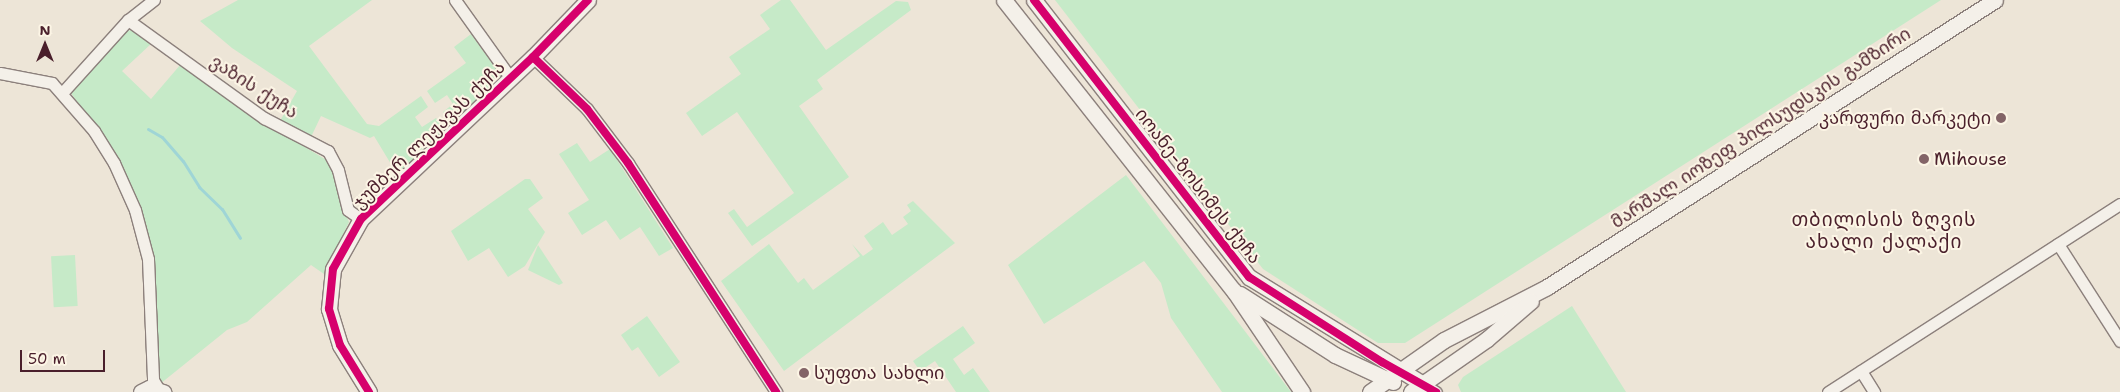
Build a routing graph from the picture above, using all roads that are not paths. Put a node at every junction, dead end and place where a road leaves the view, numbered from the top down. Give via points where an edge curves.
1 (154, 0) edge
2 (455, 0) edge
3 (1004, 0) edge
4 (1034, 0) edge
5 (1995, 0) edge
6 (583, 1) edge
7 (128, 20) junction
8 (533, 57) junction
9 (0, 72) edge
10 (510, 77) junction
11 (62, 93) junction
12 (2120, 204) edge
13 (361, 219) junction
14 (2058, 244) junction
15 (1241, 266) junction
16 (1224, 279) junction
17 (1547, 287) junction
18 (1234, 291) junction
19 (2120, 341) edge
20 (1861, 371) junction
21 (1400, 372) junction
22 (1387, 381) junction
23 (1423, 389) edge
24 (161, 390) edge
25 (141, 392) edge
26 (369, 392) edge
27 (776, 392) edge
28 (1302, 392) edge
29 (1370, 392) edge
30 (1828, 392) edge
31 (1874, 392) edge

1 - 7 street
2 - 10 street
3 - 16 street, იოანე-ზოსიმეს ქუჩა
4 - 15 street, იოანე-ზოსიმეს ქუჩა
5 - 17 street, მარშალ იოზეფ პილსუდსკის გამზირი
6 - 8 street, ჯუმბერ ლეჟავას ქუჩა
7 - 11 street
7 - 13 street, ვაზის ქუჩა via 264,118 328,152 338,170 348,210
8 - 10 street, ჯუმბერ ლეჟავას ქუჩა
8 - 27 street via 581,102 628,164
9 - 11 street via 52,83
10 - 13 street, ჯუმბერ ლეჟავას ქუჩა
11 - 24 street via 94,131 109,155 135,210 148,259 152,290 153,380
12 - 14 street
13 - 26 street, ჯუმბერ ლეჟავას ქუჩა via 334,269 329,309 340,345
14 - 19 street
14 - 20 street
15 - 16 street via 1236,277
15 - 21 street, იოანე-ზოსიმეს ქუჩა via 1249,277
16 - 18 street, იოანე-ზოსიმეს ქუჩა
17 - 21 street, მარშალ იოზეფ პილსუდსკის გამზირი via 1444,340
17 - 23 street, მარშალ იოზეფ პილსუდსკის გამზირი
18 - 22 street, იოანე-ზოსიმეს ქუჩა via 1335,355
18 - 28 street, იოანე-ზოსიმეს ქუჩა
20 - 30 street
20 - 31 street
21 - 22 street, მარშალ იოზეფ პილსუდსკის გამზირი
21 - 23 street, იოანე-ზოსიმეს ქუჩა
22 - 23 street, იოანე-ზოსიმეს ქუჩა
22 - 29 street, მარშალ იოზეფ პილსუდსკის გამზირი
24 - 25 street

